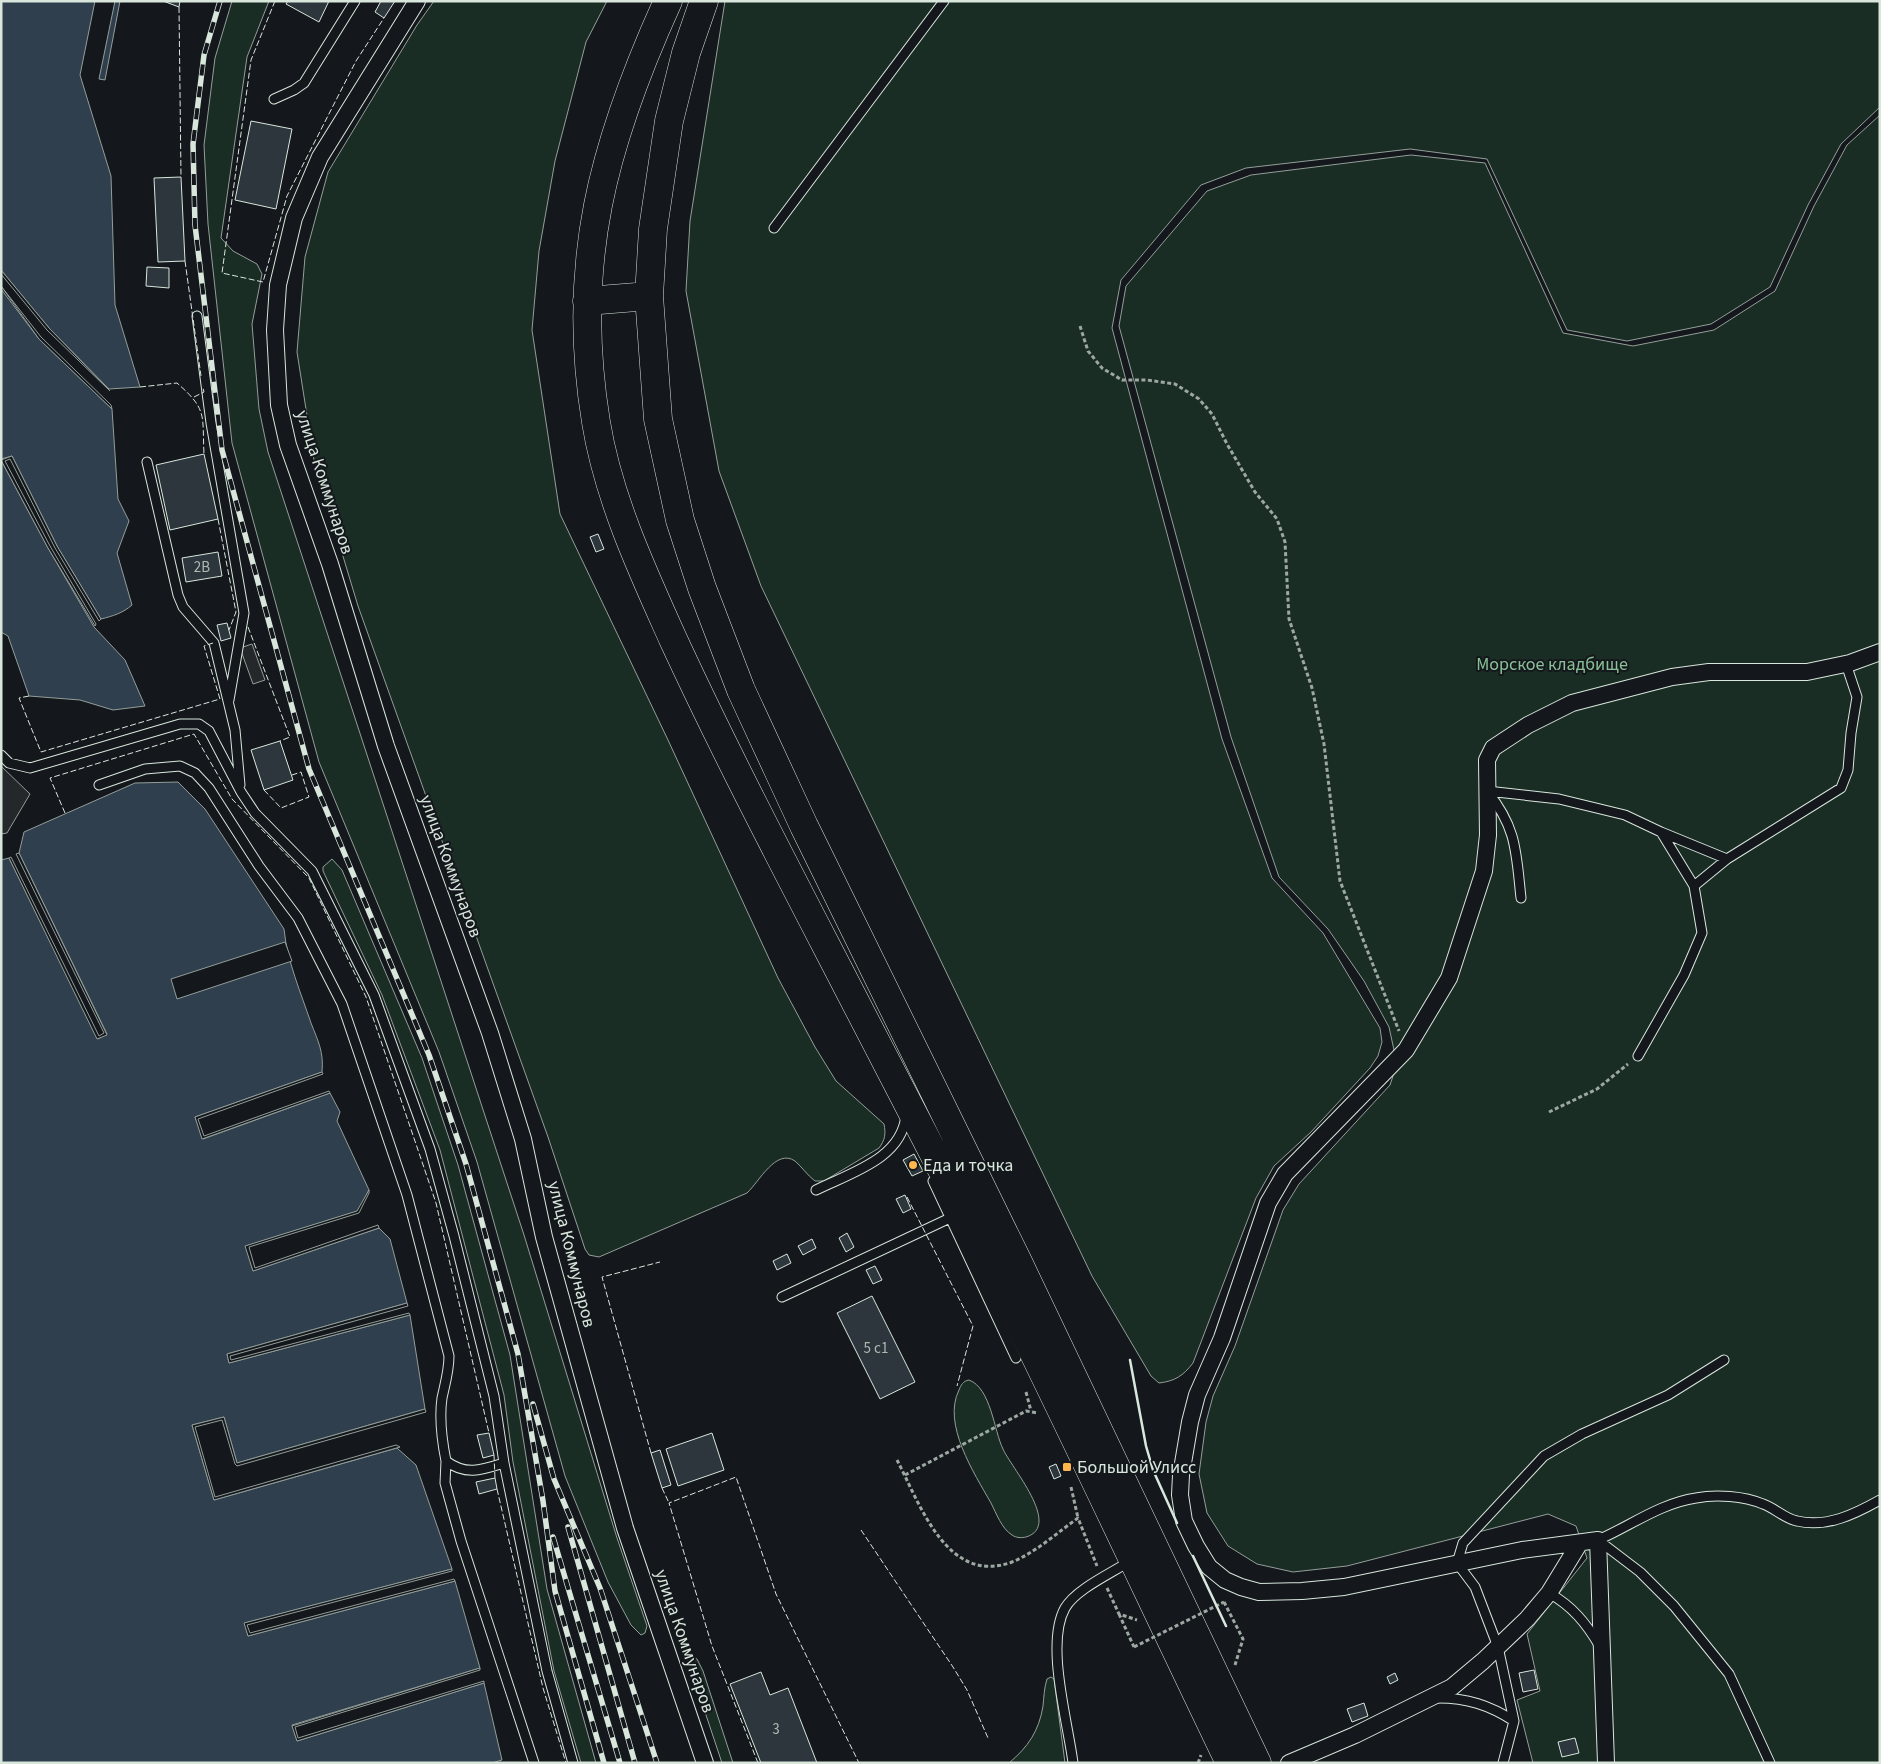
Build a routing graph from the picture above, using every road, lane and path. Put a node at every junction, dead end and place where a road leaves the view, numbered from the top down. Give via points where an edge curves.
1 (355, 1) edge
2 (417, 1) edge
3 (668, 1) edge
4 (704, 1) edge
5 (944, 1) edge
6 (274, 99) dead end
7 (774, 228) dead end
8 (649, 296) junction
9 (586, 301) junction
10 (197, 316) dead end
11 (1080, 326) dead end
12 (147, 462) dead end
13 (1880, 652) edge
14 (1846, 664) junction
15 (229, 700) junction
16 (1, 755) edge
17 (99, 785) dead end
18 (1487, 791) junction
19 (240, 792) junction
20 (1661, 832) junction
21 (1727, 859) junction
22 (1694, 886) junction
23 (1521, 898) dead end
24 (1406, 1050) junction
25 (1638, 1056) joint
26 (1549, 1112) dead end
27 (907, 1118) junction
28 (930, 1174) dead end
29 (816, 1190) dead end
30 (950, 1218) junction
31 (782, 1297) dead end
32 (1016, 1358) dead end
33 (1724, 1360) dead end
34 (1040, 1418) dead end
35 (446, 1461) junction
36 (504, 1463) junction
37 (904, 1475) dead end
38 (1069, 1483) dead end
39 (1880, 1500) edge
40 (1078, 1518) dead end
41 (1598, 1540) junction
42 (1579, 1544) junction
43 (1132, 1560) junction
44 (1457, 1563) junction
45 (1549, 1593) junction
46 (1118, 1614) dead end
47 (1244, 1639) dead end
48 (1498, 1647) junction
49 (1603, 1651) junction
50 (1433, 1698) junction
51 (1514, 1721) junction
52 (1296, 1762) edge
53 (534, 1763) edge
54 (573, 1763) edge
55 (705, 1763) edge
56 (1073, 1763) edge
57 (1230, 1763) edge
58 (1257, 1763) edge
59 (1503, 1763) edge
60 (1606, 1763) edge
61 (1770, 1763) edge

1 - 6 lane via 304,82
2 - 55 street, улица Коммунаров via 320,157 294,218 278,285 275,330 280,405 288,445 330,564 386,746 490,1033 523,1138 544,1237 626,1528
3 - 9 highway via 620,116 603,176 593,224
4 - 8 highway via 686,53 669,121 653,229
5 - 7 lane
8 - 9 highway
8 - 58 highway via 658,419 680,520 741,690
9 - 27 highway via 596,424 609,478 631,539 704,707
10 - 15 lane via 211,423 244,613
11 - 24 path via 1088,351 1102,368 1122,380 1175,384 1199,399 1212,414 1246,476 1276,519 1285,542 1289,619 1312,688 1324,744 1340,881
12 - 15 lane via 178,595 183,607 214,643
13 - 14 street
14 - 18 street via 1807,672 1709,672 1672,677 1572,703 1528,725 1493,748 1487,760
14 - 21 lane via 1857,697 1848,770 1841,788
15 - 19 lane via 238,751
16 - 19 lane via 9,763 30,768 180,724 199,724 209,731
17 - 35 lane via 145,769 180,766 195,773 209,788 259,866 298,918 342,1004 407,1195 449,1356 442,1400 441,1438
18 - 20 lane via 1559,799 1625,815
18 - 23 lane via 1510,827
18 - 24 street via 1488,835 1484,871 1449,978
19 - 36 lane via 255,814 312,871 374,995 430,1149 494,1396
20 - 21 lane
20 - 22 lane
21 - 22 lane
22 - 25 lane via 1702,933 1684,976
24 - 44 street via 1285,1174 1268,1203 1222,1338 1197,1395 1180,1495 1184,1522 1209,1567 1224,1580 1259,1592 1336,1588
25 - 26 path via 1597,1089
27 - 29 lane via 898,1140 888,1152
27 - 43 highway via 996,1276
28 - 30 lane
30 - 31 lane
30 - 32 lane
33 - 44 lane via 1668,1394 1582,1434 1544,1456 1463,1542
34 - 37 path via 1036,1413 1026,1411
35 - 36 lane via 458,1470 473,1471
35 - 53 lane via 445,1483 461,1541
36 - 54 lane via 547,1671
38 - 40 path
39 - 41 lane via 1853,1515 1830,1522 1805,1522 1756,1502 1721,1497 1696,1498 1668,1505
41 - 42 street
41 - 49 street
41 - 61 lane via 1640,1572 1674,1606 1729,1674
42 - 44 street via 1522,1550
42 - 45 street
43 - 56 lane via 1083,1590 1066,1607 1057,1631 1060,1677
43 - 57 highway
44 - 48 lane via 1475,1588
45 - 48 street
45 - 49 lane via 1572,1608 1587,1624
46 - 47 path, bridge via 1134,1648 1224,1602
48 - 50 street via 1452,1687
48 - 51 lane
49 - 60 street
50 - 51 lane via 1461,1698 1482,1704
50 - 52 street
51 - 59 lane

